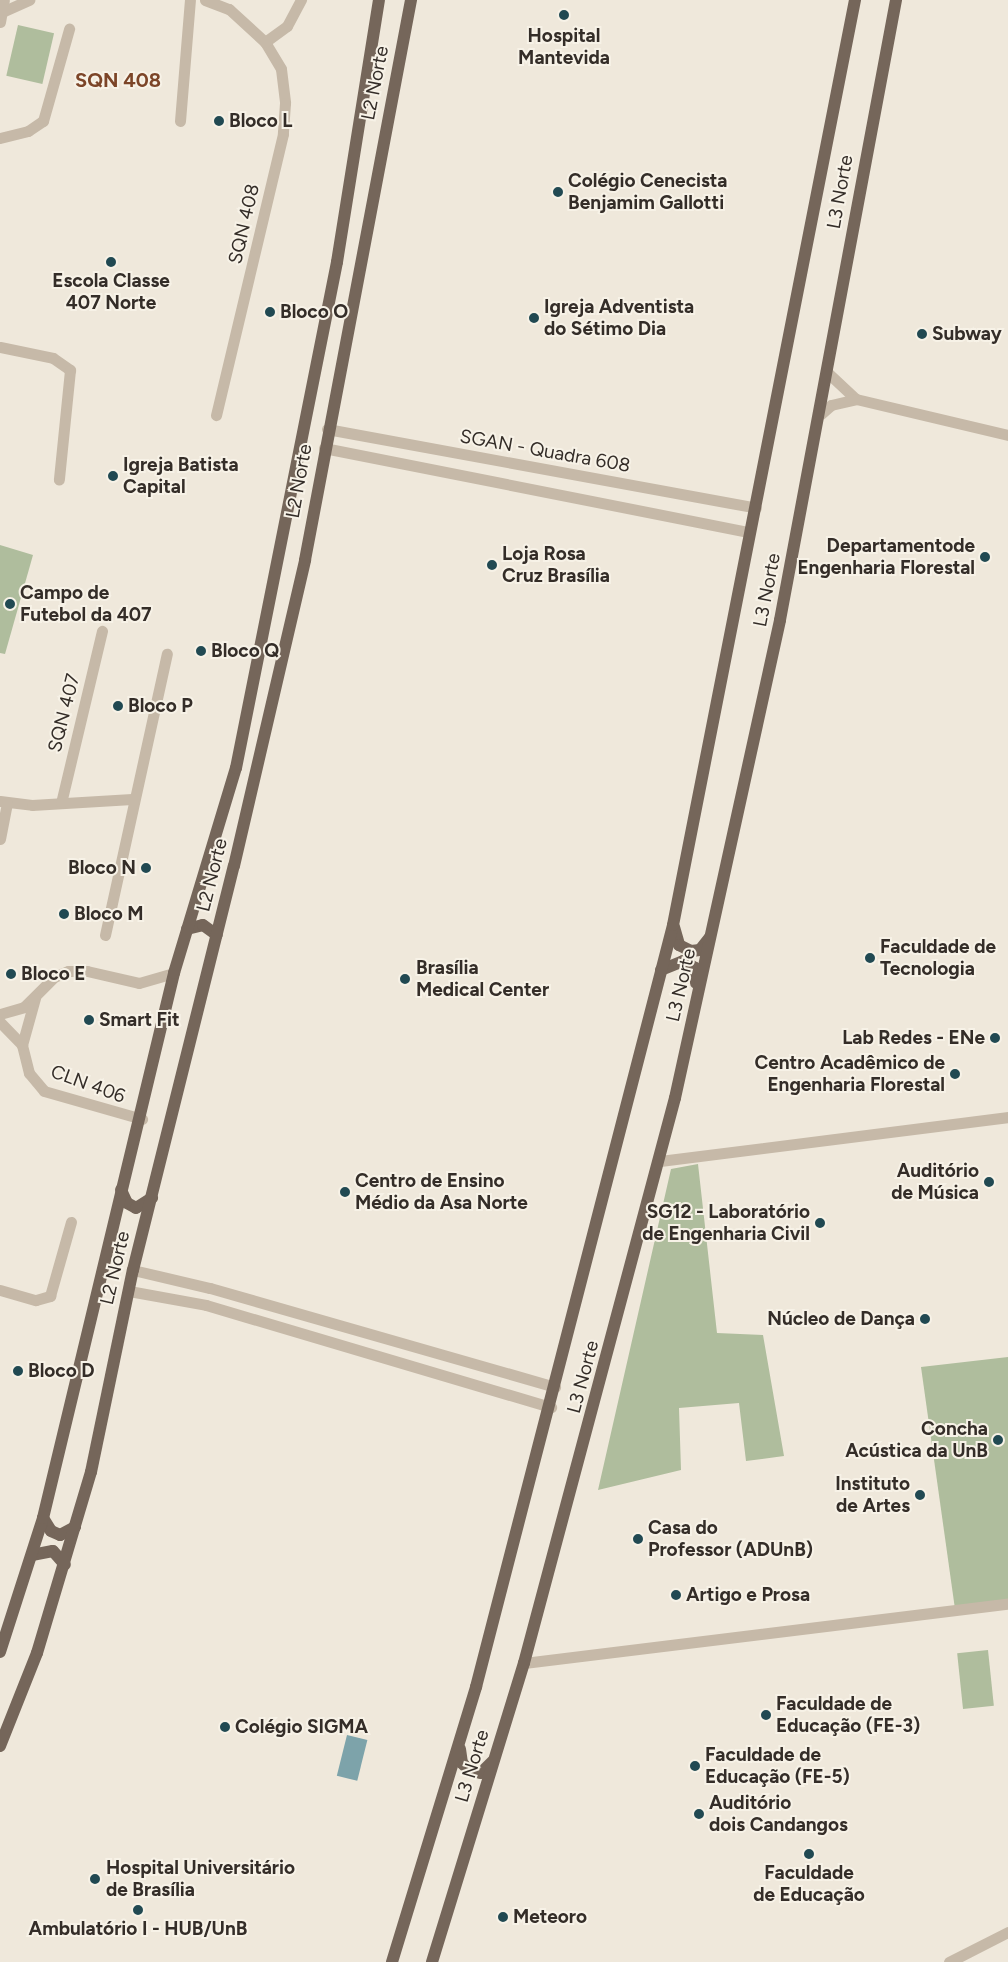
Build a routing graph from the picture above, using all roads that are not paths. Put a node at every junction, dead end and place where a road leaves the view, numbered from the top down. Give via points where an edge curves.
1 (4, 0) edge
2 (29, 0) edge
3 (190, 0) edge
4 (204, 0) edge
5 (301, 0) edge
6 (379, 0) edge
7 (410, 0) edge
8 (855, 0) edge
9 (892, 0) edge
10 (896, 0) edge
11 (230, 5) edge
12 (1, 17) edge
13 (890, 26) junction
14 (69, 28) dead end
15 (265, 42) junction
16 (180, 122) dead end
17 (0, 138) edge
18 (0, 347) edge
19 (828, 373) junction
20 (856, 399) junction
21 (821, 414) junction
22 (216, 415) dead end
23 (327, 429) junction
24 (1008, 435) edge
25 (324, 448) junction
26 (59, 479) dead end
27 (756, 508) junction
28 (750, 532) junction
29 (102, 631) dead end
30 (166, 654) dead end
31 (132, 799) junction
32 (4, 802) edge
33 (61, 803) junction
34 (0, 839) edge
35 (673, 925) junction
36 (186, 929) junction
37 (105, 935) dead end
38 (217, 935) junction
39 (712, 935) junction
40 (661, 970) junction
41 (174, 973) junction
42 (35, 998) junction
43 (694, 1006) junction
44 (0, 1014) edge
45 (0, 1022) edge
46 (22, 1045) junction
47 (1008, 1117) edge
48 (142, 1119) junction
49 (660, 1161) junction
50 (121, 1190) junction
51 (154, 1196) junction
52 (71, 1222) dead end
53 (133, 1270) junction
54 (0, 1290) edge
55 (129, 1291) junction
56 (556, 1387) junction
57 (551, 1407) junction
58 (43, 1518) junction
59 (75, 1527) junction
60 (32, 1555) junction
61 (65, 1565) junction
62 (1008, 1604) edge
63 (0, 1652) edge
64 (524, 1662) junction
65 (460, 1744) junction
66 (0, 1746) edge
67 (494, 1759) junction
68 (1008, 1932) edge
69 (392, 1962) edge
70 (432, 1962) edge
71 (949, 1962) edge

1 - 12 street
2 - 12 street
3 - 16 street
4 - 11 street, SQN 408
5 - 15 street via 287,26
6 - 36 main road, L2 Norte via 354,171 272,598 236,768
7 - 23 main road, L2 Norte
8 - 27 main road, L3 Norte
9 - 13 main road
10 - 13 main road, L3 Norte
11 - 15 street, SQN 408
13 - 19 main road, L3 Norte
14 - 17 street via 43,121 28,131
15 - 22 street, SQN 408 via 281,69 283,134
18 - 26 street via 53,358 70,370
19 - 20 street
19 - 21 main road, L3 Norte
20 - 21 street via 832,405
20 - 24 street
21 - 39 main road, L3 Norte
23 - 25 main road, L2 Norte
23 - 27 street, SGAN - Quadra 608
25 - 28 street
25 - 38 main road, L2 Norte via 305,560
27 - 28 main road, L3 Norte
28 - 35 main road, L3 Norte
29 - 33 street, SQN 407
30 - 31 street
31 - 33 street
31 - 37 street
32 - 33 street
32 - 34 street
35 - 39 main road via 678,942 691,951 700,950
35 - 40 main road, L3 Norte
36 - 38 main road via 203,925
36 - 41 main road, L2 Norte
38 - 51 main road, L2 Norte
39 - 43 main road, L3 Norte
40 - 43 main road via 676,961 695,968
40 - 56 main road, L3 Norte
41 - 42 street via 139,983 87,971 68,971 54,977
41 - 48 main road, L2 Norte
42 - 44 street via 24,1007
42 - 46 street
43 - 49 main road, L3 Norte
45 - 46 street, CLN 406
46 - 48 street, CLN 406 via 29,1073 44,1091
47 - 49 street
48 - 50 main road, L2 Norte
49 - 64 main road, L3 Norte
50 - 51 main road via 127,1203 136,1208 145,1206
50 - 58 main road, L2 Norte
51 - 53 main road, L2 Norte
52 - 54 street via 50,1296 36,1300
53 - 55 main road, L2 Norte
53 - 56 street via 210,1288
55 - 57 street via 206,1305
55 - 59 main road, L2 Norte via 91,1472
56 - 57 main road, L3 Norte
57 - 65 main road, L3 Norte
58 - 59 main road via 51,1531 60,1535
58 - 60 main road, L2 Norte
59 - 61 main road, L2 Norte
60 - 61 main road via 53,1551
60 - 63 main road, L2 Norte
61 - 66 main road, L2 Norte via 37,1653
62 - 64 street
64 - 67 main road, L3 Norte
65 - 67 main road via 462,1763 470,1771 484,1772
65 - 69 main road, L3 Norte
67 - 70 main road, L3 Norte
68 - 71 street

